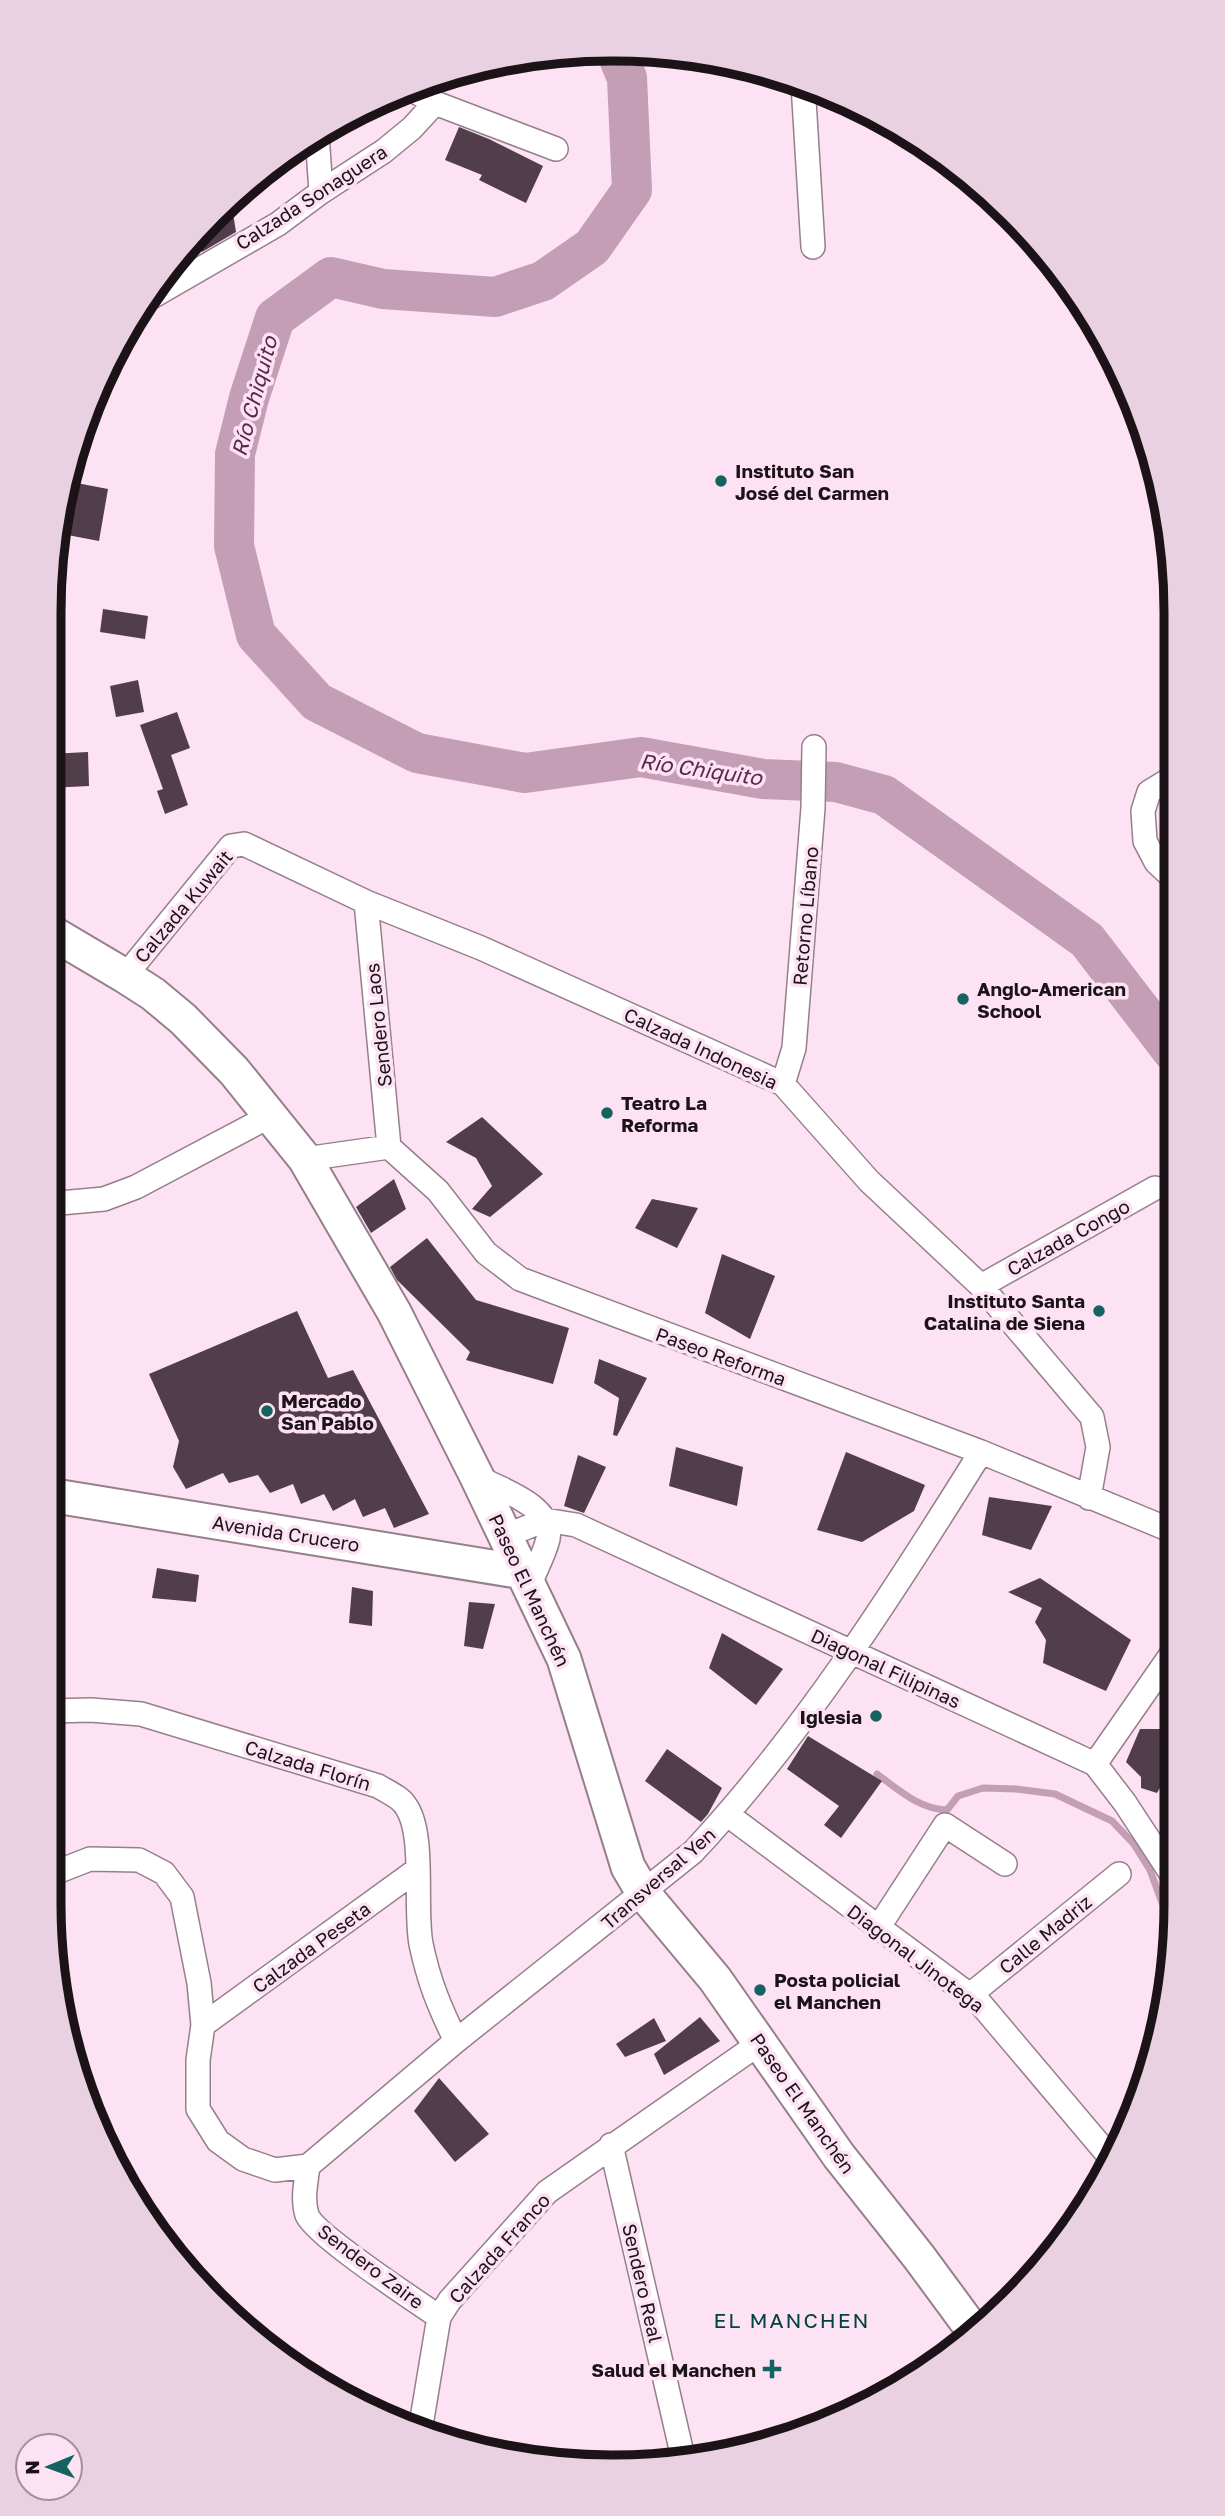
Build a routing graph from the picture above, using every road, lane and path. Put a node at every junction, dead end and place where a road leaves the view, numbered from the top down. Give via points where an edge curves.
1 (422, 96) edge
2 (804, 96) edge
3 (435, 103) junction
4 (318, 147) edge
5 (556, 149) dead end
6 (321, 192) junction
7 (813, 247) dead end
8 (167, 288) edge
9 (814, 747) dead end
10 (1164, 783) edge
11 (244, 844) joint
12 (1164, 870) edge
13 (366, 902) junction
14 (61, 938) edge
15 (125, 976) junction
16 (783, 1084) junction
17 (270, 1116) junction
18 (389, 1147) junction
19 (305, 1159) junction
20 (1155, 1188) dead end
21 (61, 1203) edge
22 (981, 1286) junction
23 (982, 1452) junction
24 (477, 1477) junction
25 (61, 1497) edge
26 (1089, 1498) junction
27 (545, 1520) junction
28 (1164, 1528) edge
29 (505, 1536) junction
30 (526, 1579) junction
31 (852, 1652) junction
32 (1164, 1665) edge
33 (61, 1711) edge
34 (1095, 1764) junction
35 (728, 1815) junction
36 (1164, 1863) edge
37 (1005, 1864) dead end
38 (418, 1869) junction
39 (61, 1870) edge
40 (1119, 1874) dead end
41 (644, 1894) junction
42 (878, 1928) junction
43 (970, 1995) junction
44 (203, 2025) junction
45 (456, 2041) junction
46 (760, 2043) junction
47 (611, 2145) junction
48 (1105, 2151) edge
49 (308, 2166) junction
50 (439, 2317) junction
51 (969, 2324) edge
52 (422, 2420) edge
53 (681, 2450) edge

1 - 3 street
2 - 7 street
3 - 5 street
3 - 6 street, Calzada Sonaguera via 384,152
4 - 6 street
6 - 8 street, Calzada Sonaguera via 278,224
9 - 16 street, Retorno Líbano via 794,1048
10 - 12 street via 1149,792 1143,811 1144,841
11 - 13 street, Calzada Indonesia
11 - 15 street, Calzada Kuwait via 232,846
13 - 16 street, Calzada Indonesia via 481,948
13 - 18 street, Sendero Laos
14 - 15 street, Paseo El Manchén
15 - 17 street, Paseo El Manchén via 183,1019
16 - 22 street, Calzada Indonesia via 869,1181
17 - 19 street, Paseo El Manchén
17 - 21 street via 136,1187 104,1199
18 - 19 street
18 - 23 street, Paseo Reforma via 438,1191 486,1252 520,1279
19 - 24 street, Paseo El Manchén via 394,1312
20 - 22 street, Calzada Congo
22 - 26 street, Calzada Indonesia via 1092,1417 1098,1447
23 - 26 street, Paseo Reforma
23 - 31 street, Transversal Yen
24 - 27 street, Diagonal Filipinas via 535,1507
24 - 29 street, Paseo El Manchén
25 - 30 street, Avenida Crucero
26 - 28 street, Paseo Reforma
27 - 29 street
27 - 30 street via 548,1537
27 - 31 street, Diagonal Filipinas via 576,1525
29 - 30 street, Paseo El Manchén
30 - 41 street, Paseo El Manchén via 564,1659 628,1867
31 - 34 street, Diagonal Filipinas
31 - 35 street, Transversal Yen
32 - 34 street
33 - 38 street, Calzada Florín via 141,1714 378,1786 405,1804 415,1832
34 - 36 street, Diagonal Filipinas
35 - 41 street, Transversal Yen
35 - 42 street, Diagonal Jinotega
37 - 42 street via 943,1825
38 - 44 street, Calzada Peseta
38 - 45 street, Calzada Florín via 421,1942 433,1994
39 - 44 street via 89,1859 139,1860 164,1873 182,1897
40 - 43 street, Calle Madriz
41 - 45 street, Transversal Yen
41 - 46 street, Paseo El Manchén via 715,1979
42 - 43 street, Diagonal Jinotega
43 - 48 street, Diagonal Jinotega
44 - 49 street via 198,2109 218,2141 243,2159 275,2170
45 - 49 street, Transversal Yen
46 - 47 street, Calzada Franco
46 - 51 street, Paseo El Manchén via 839,2157
47 - 50 street, Calzada Franco via 547,2192
47 - 53 street, Sendero Real
49 - 50 street, Sendero Zaire via 304,2198 308,2218
50 - 52 street, Calzada Franco

